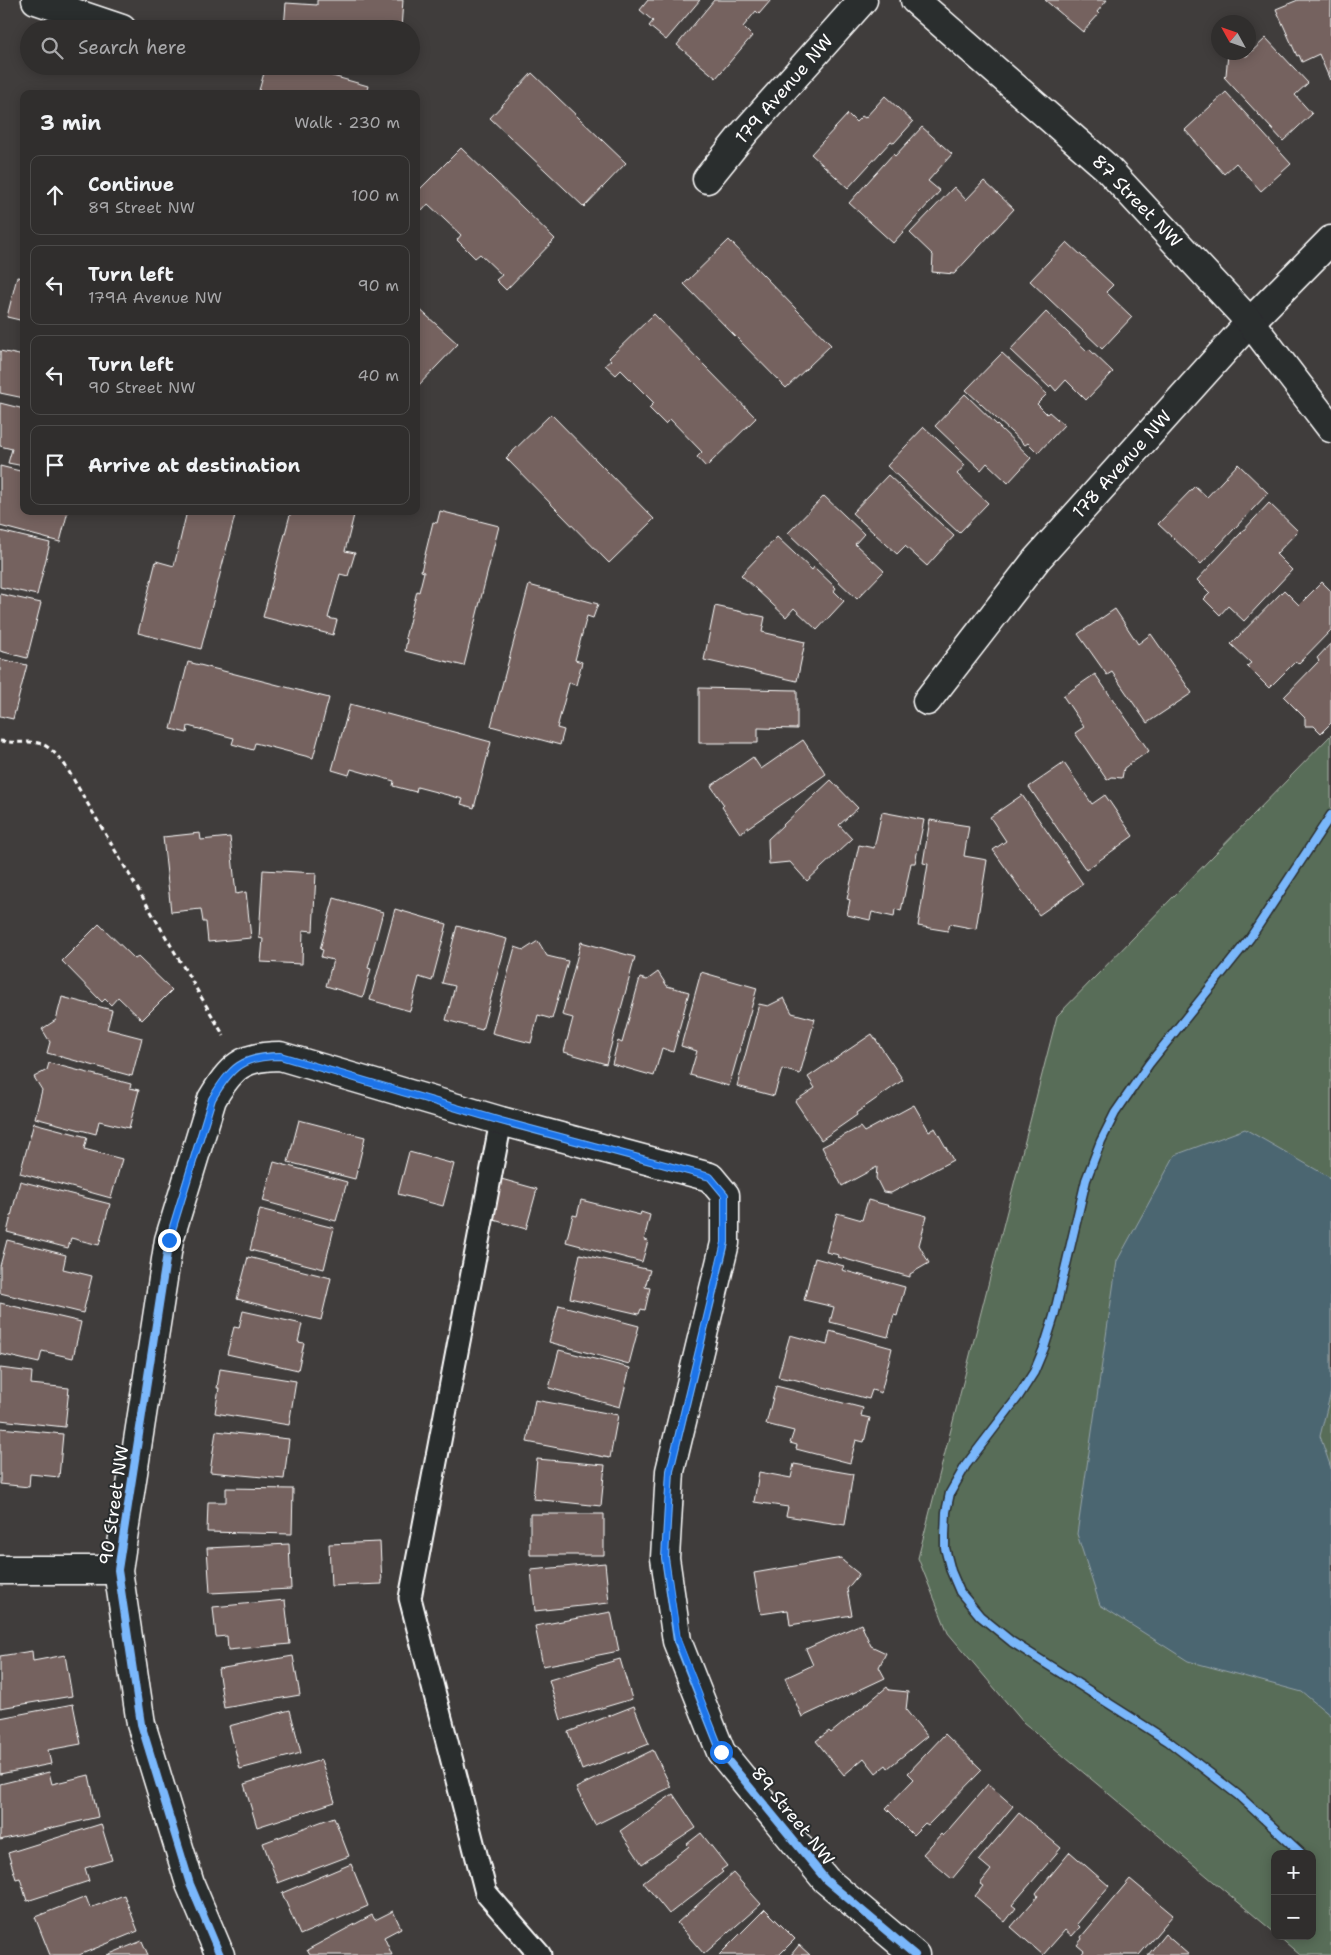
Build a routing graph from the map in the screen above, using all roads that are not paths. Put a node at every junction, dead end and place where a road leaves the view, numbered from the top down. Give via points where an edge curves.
1 (36, 0) edge
2 (863, 0) edge
3 (915, 0) edge
4 (95, 20) edge
5 (707, 179) dead end
6 (1331, 240) edge
7 (1250, 322) junction
8 (1331, 428) edge
9 (927, 701) dead end
10 (501, 1121) junction
11 (0, 1570) edge
12 (118, 1570) junction
13 (220, 1955) edge
14 (540, 1955) edge
15 (915, 1955) edge

1 - 4 street
2 - 5 street, 179 Avenue NW
3 - 7 street, 87 Street NW via 1106,167
6 - 7 street, 178 Avenue NW
7 - 8 street, 87 Street NW
7 - 9 street, 178 Avenue NW via 1037,559
10 - 12 street, 90 Street NW via 280,1056 262,1056 240,1063 223,1081 212,1099 169,1240
10 - 14 lane via 410,1598 486,1893
10 - 15 street, 89 Street NW via 710,1177 725,1195 725,1242 670,1471 665,1558 678,1641 721,1752 826,1880
11 - 12 street
12 - 13 street, 90 Street NW via 141,1724 190,1884

